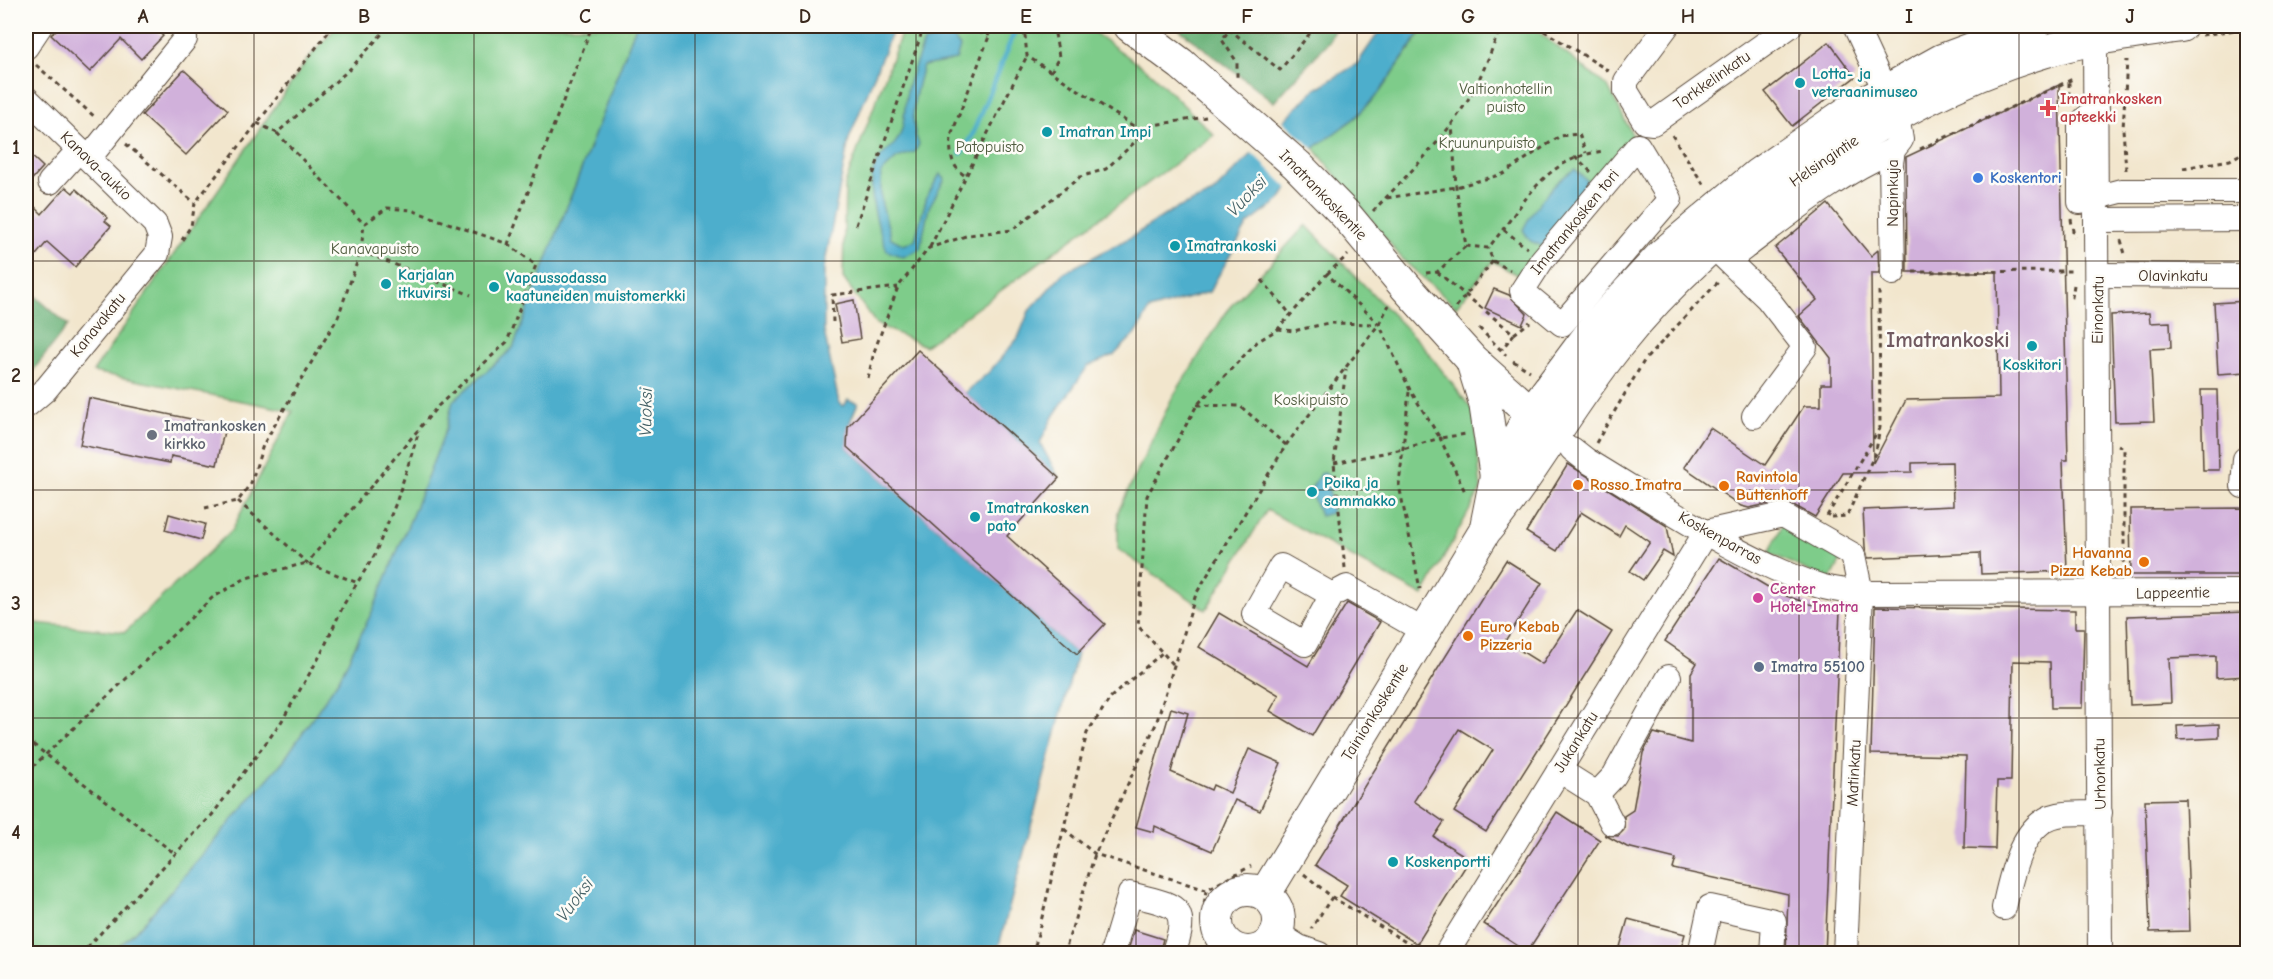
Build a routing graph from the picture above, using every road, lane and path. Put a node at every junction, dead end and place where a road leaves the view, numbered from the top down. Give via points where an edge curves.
1 (333, 26) edge
2 (389, 26) edge
3 (592, 26) edge
4 (924, 26) edge
5 (952, 26) edge
6 (993, 26) edge
7 (1024, 26) edge
8 (1073, 26) edge
9 (1130, 26) edge
10 (1316, 26) edge
11 (1501, 26) edge
12 (1536, 26) edge
13 (1667, 26) edge
14 (1790, 26) edge
15 (1855, 26) edge
16 (2033, 26) edge
17 (1231, 28) edge
18 (2247, 28) edge
19 (2187, 31) edge
20 (2094, 32) edge
21 (990, 35) junction
22 (185, 39) dead end
23 (2129, 55) dead end
24 (1028, 56) junction
25 (1051, 72) junction
26 (2096, 76) junction
27 (1626, 81) junction
28 (26, 98) edge
29 (1225, 101) junction
30 (1891, 103) junction
31 (1452, 122) junction
32 (257, 123) junction
33 (277, 133) junction
34 (1144, 133) junction
35 (1638, 146) junction
36 (2247, 150) edge
37 (1586, 153) junction
38 (84, 154) junction
39 (1892, 157) junction
40 (2178, 169) dead end
41 (964, 175) junction
42 (2127, 175) dead end
43 (50, 182) dead end
44 (1456, 187) junction
45 (2247, 191) edge
46 (1711, 196) dead end
47 (1385, 198) junction
48 (2092, 206) junction
49 (2247, 219) edge
50 (364, 224) junction
51 (856, 225) dead end
52 (1352, 230) junction
53 (1504, 230) junction
54 (170, 240) junction
55 (508, 244) junction
56 (1466, 246) junction
57 (929, 248) junction
58 (1488, 248) junction
59 (1717, 250) junction
60 (361, 251) junction
61 (1542, 261) junction
62 (1437, 272) junction
63 (1421, 273) dead end
64 (1893, 273) junction
65 (2087, 273) junction
66 (1327, 274) junction
67 (2247, 276) edge
68 (1262, 280) dead end
69 (898, 286) junction
70 (471, 295) dead end
71 (1466, 295) junction
72 (1394, 298) dead end
73 (1456, 307) dead end
74 (1291, 315) junction
75 (833, 322) dead end
76 (1379, 324) junction
77 (1278, 329) junction
78 (1502, 350) dead end
79 (1472, 360) junction
80 (1346, 368) junction
81 (1530, 371) dead end
82 (868, 378) dead end
83 (1410, 390) junction
84 (1197, 405) junction
85 (26, 406) edge
86 (1754, 416) dead end
87 (1880, 428) junction
88 (1490, 430) junction
89 (1551, 430) junction
90 (418, 431) junction
91 (1440, 438) junction
92 (1286, 445) junction
93 (1403, 449) junction
94 (2247, 458) edge
95 (1334, 463) junction
96 (1496, 477) junction
97 (2243, 486) dead end
98 (238, 501) junction
99 (1470, 504) dead end
100 (205, 508) dead end
101 (1485, 531) junction
102 (1706, 532) junction
103 (307, 563) junction
104 (1426, 580) dead end
105 (358, 583) junction
106 (1339, 591) joint
107 (2247, 592) edge
108 (1861, 593) junction
109 (2098, 594) junction
110 (1424, 632) junction
111 (1162, 653) junction
112 (1173, 664) junction
113 (1669, 677) dead end
114 (26, 739) edge
115 (45, 754) junction
116 (1559, 770) junction
117 (26, 773) edge
118 (1597, 794) junction
119 (2100, 813) junction
120 (1612, 823) dead end
121 (1064, 829) junction
122 (1292, 847) junction
123 (174, 854) junction
124 (1095, 854) junction
125 (1254, 863) dead end
126 (1206, 890) junction
127 (1265, 894) junction
128 (1332, 897) junction
129 (2004, 908) dead end
130 (1201, 929) dead end
131 (1298, 944) edge
132 (1229, 950) edge
133 (1441, 951) edge
134 (81, 954) edge
135 (1033, 954) edge
136 (1064, 954) edge
137 (1112, 954) edge
138 (1173, 954) edge
139 (1700, 954) edge
140 (1772, 954) edge
141 (1845, 954) edge
142 (2100, 954) edge

1 - 32 path
2 - 33 path via 351,68
3 - 55 path
4 - 51 path
5 - 21 path
6 - 21 path
7 - 24 path
8 - 25 path via 1054,34 1059,57
9 - 29 main road, Imatrankoskentie
10 - 17 path via 1280,70
11 - 31 path via 1479,79
12 - 27 path
13 - 27 street
14 - 27 street, Torkkelinkatu via 1653,123 1645,122 1626,91
15 - 30 street
16 - 30 main road, Helsingintie via 1942,60
17 - 29 path via 1222,40 1237,62
18 - 19 path
19 - 20 main road, Helsingintie
20 - 26 street, Einonkatu
20 - 30 main road, Helsingintie via 1958,86
21 - 41 path via 951,136 950,154 956,169
22 - 38 street
23 - 42 path via 2125,64 2123,129
24 - 25 path
24 - 41 path
25 - 34 path
26 - 39 path via 2069,79
26 - 48 street, Einonkatu
28 - 38 street, Kanava-aukio
29 - 34 path via 1153,124
29 - 52 main road, Imatrankoskentie via 1297,165
30 - 39 street, Napinkuja via 1901,140
30 - 59 main road, Helsingintie via 1861,135 1810,170
31 - 44 path
31 - 47 path
32 - 33 path
32 - 54 path via 195,203 191,226
33 - 50 path
34 - 57 path via 1106,169 1080,177 1012,230 969,235
35 - 37 path
35 - 46 path via 1668,129
35 - 61 street, Imatrankosken tori
35 - 61 street, Imatrankosken tori via 1670,199 1562,324 1521,291
36 - 40 path via 2230,159
37 - 44 path via 1579,134 1560,136 1503,174
37 - 53 path via 1575,156 1542,179
38 - 43 street
38 - 54 street, Kanava-aukio
39 - 59 street via 1874,158 1812,198
39 - 64 street, Napinkuja
41 - 57 path
44 - 47 path
44 - 56 path
45 - 48 street via 2213,197 2121,191
47 - 52 path
48 - 49 street
48 - 65 street, Einonkatu
50 - 55 path via 387,208 411,210
50 - 60 path
52 - 66 path
52 - 79 main road, Imatrankoskentie
53 - 58 path
53 - 61 path
54 - 85 street, Kanavakatu via 46,389
55 - 90 path via 536,265 507,342 438,406
56 - 58 path
56 - 62 path
57 - 69 path
58 - 71 path via 1493,261
59 - 86 street via 1767,298 1805,347
59 - 89 path via 1716,282 1644,361
59 - 89 main road, Helsingintie via 1656,261 1596,326
60 - 70 path
60 - 98 path via 338,317 263,445 251,483
62 - 63 path
62 - 71 path
64 - 65 path
64 - 87 path via 1878,273
65 - 67 street, Olavinkatu
65 - 109 street, Einonkatu
66 - 74 path
66 - 76 path
68 - 74 path
69 - 75 path via 832,295
69 - 82 path
71 - 73 path
71 - 78 path via 1515,334
72 - 76 path
74 - 77 path
76 - 77 path via 1328,323 1294,331
76 - 80 path
76 - 83 path
77 - 84 path via 1257,342
79 - 88 main road, Imatrankoskentie
79 - 89 main road, Imatrankoskentie
80 - 92 path
80 - 95 path
81 - 89 path
83 - 91 path
83 - 93 path
84 - 92 path via 1240,406
84 - 111 path via 1148,496 1138,626
87 - 87 path via 1836,501 1826,517 1847,516 1876,451
88 - 91 path
88 - 96 main road, Imatrankoskentie
89 - 96 main road, Tainionkoskentie
89 - 101 main road, Tainionkoskentie via 1513,497
89 - 102 street, Koskenparras
90 - 103 path
90 - 105 path via 396,502 374,556
91 - 93 path
91 - 99 path
92 - 112 path via 1196,594
93 - 95 path
93 - 104 path via 1399,485 1420,590
94 - 97 street
95 - 106 path
96 - 101 main road, Tainionkoskentie
98 - 100 path
98 - 103 path
101 - 110 main road, Tainionkoskentie
102 - 108 street, Koskenparras via 1784,573 1822,587
102 - 108 street, Matinkatu via 1783,515 1853,555
102 - 116 street, Jukankatu
103 - 105 path
103 - 115 path via 246,579 212,598
105 - 123 path via 303,688 266,743 212,815
106 - 110 street
107 - 109 street, Lappeentie
108 - 109 street, Koskenparras
108 - 141 street, Matinkatu
109 - 119 street, Urhonkatu
110 - 122 main road, Tainionkoskentie
111 - 112 path
111 - 121 path via 1111,697 1088,733
112 - 124 path via 1156,724
113 - 118 street via 1614,776
114 - 115 path
115 - 117 path
115 - 123 path
116 - 118 street
116 - 133 street, Jukankatu
118 - 120 street
119 - 129 street via 2056,815 2029,833 2013,870
119 - 142 street, Urhonkatu
121 - 124 path
121 - 135 path
122 - 127 main road, Tainionkoskentie
122 - 128 path via 1311,859 1304,873
123 - 134 path
124 - 126 path
124 - 136 path
125 - 126 path
126 - 130 path
127 - 131 main road
127 - 132 main road via 1242,890 1222,904 1217,927
128 - 131 path
128 - 133 path via 1416,949
131 - 132 main road
137 - 138 street via 1130,894 1173,906 1180,915 1182,928
139 - 140 street via 1710,907 1774,921

